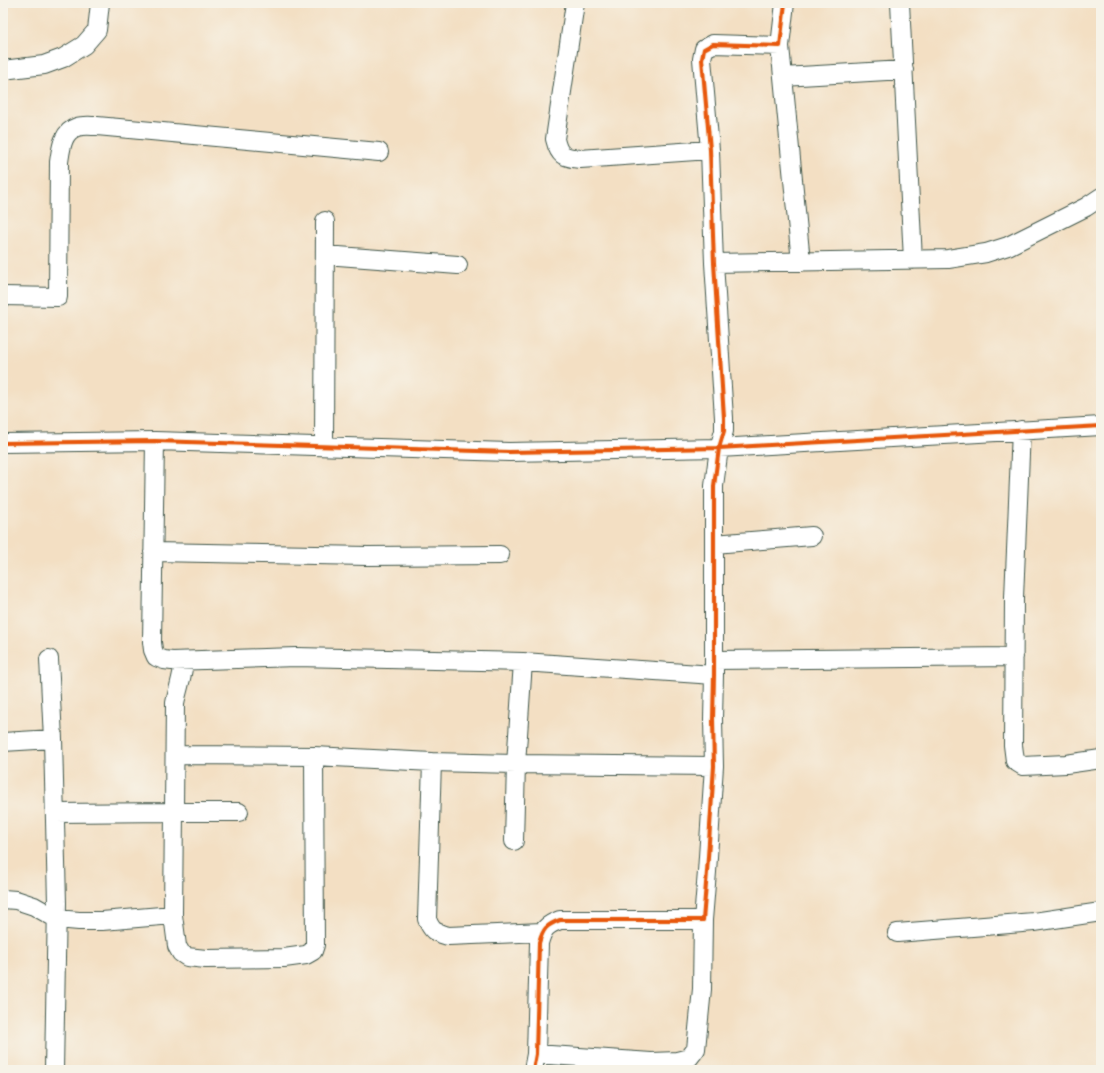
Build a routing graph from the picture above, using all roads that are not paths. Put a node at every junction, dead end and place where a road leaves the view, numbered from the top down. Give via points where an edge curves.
1 (100, 3) edge
2 (575, 3) edge
3 (785, 3) edge
4 (900, 3) edge
5 (780, 46) junction
6 (3, 70) edge
7 (904, 70) junction
8 (783, 77) junction
9 (710, 150) junction
10 (380, 152) dead end
11 (1101, 197) edge
12 (325, 221) dead end
13 (325, 255) junction
14 (913, 260) junction
15 (801, 262) junction
16 (714, 263) junction
17 (458, 265) dead end
18 (3, 296) edge
19 (1101, 426) edge
20 (1021, 430) junction
21 (155, 441) junction
22 (3, 443) edge
23 (324, 446) junction
24 (719, 448) junction
25 (812, 536) dead end
26 (714, 544) junction
27 (153, 552) junction
28 (500, 555) dead end
29 (1014, 657) junction
30 (49, 659) dead end
31 (184, 661) junction
32 (523, 662) junction
33 (714, 668) junction
34 (53, 738) junction
35 (3, 742) edge
36 (174, 754) junction
37 (314, 756) junction
38 (1101, 759) edge
39 (432, 762) junction
40 (516, 764) junction
41 (714, 766) junction
42 (173, 812) junction
43 (239, 812) dead end
44 (55, 813) junction
45 (514, 841) dead end
46 (3, 899) edge
47 (1101, 912) edge
48 (173, 914) junction
49 (57, 919) junction
50 (703, 920) junction
51 (542, 932) junction
52 (897, 934) dead end
53 (534, 1062) edge
54 (54, 1070) edge

1 - 6 street via 97,30 84,46 44,65
2 - 9 street via 555,139 557,149 566,158 580,159
3 - 5 street
4 - 7 street
5 - 8 street
5 - 9 street via 713,44 704,49 702,59
7 - 8 street
7 - 14 street
8 - 15 street
9 - 16 street
10 - 18 street via 78,126 68,132 61,144 58,297
11 - 14 street via 1008,246 986,253 948,259
12 - 13 street
13 - 17 street
13 - 23 street
14 - 15 street
15 - 16 street
16 - 24 street via 724,418 724,431
19 - 20 street
20 - 24 street
20 - 29 street
21 - 22 street
21 - 23 street
21 - 27 street
23 - 24 street via 509,452
24 - 26 street via 714,486
25 - 26 street
26 - 33 street
27 - 28 street via 368,556
27 - 31 street via 153,650 156,657 164,660
29 - 33 street
29 - 38 street via 1015,761 1023,766
30 - 34 street
31 - 32 street via 296,657
31 - 36 street via 184,671 175,703
32 - 33 street
32 - 40 street
33 - 41 street
34 - 35 street
34 - 44 street
36 - 37 street
36 - 42 street
37 - 39 street
37 - 48 street via 315,945 312,951 306,955 284,958 188,957 181,953 177,946
39 - 40 street
39 - 51 street via 427,919 430,928 448,936
40 - 41 street
40 - 45 street
41 - 50 street
42 - 43 street
42 - 44 street
42 - 48 street
44 - 49 street
46 - 49 street via 34,906
47 - 52 street via 1034,922
48 - 49 street via 102,922
49 - 54 street
50 - 51 street via 560,920 550,923
50 - 53 street via 702,989 696,1049 689,1058 651,1062
51 - 53 street via 539,943

